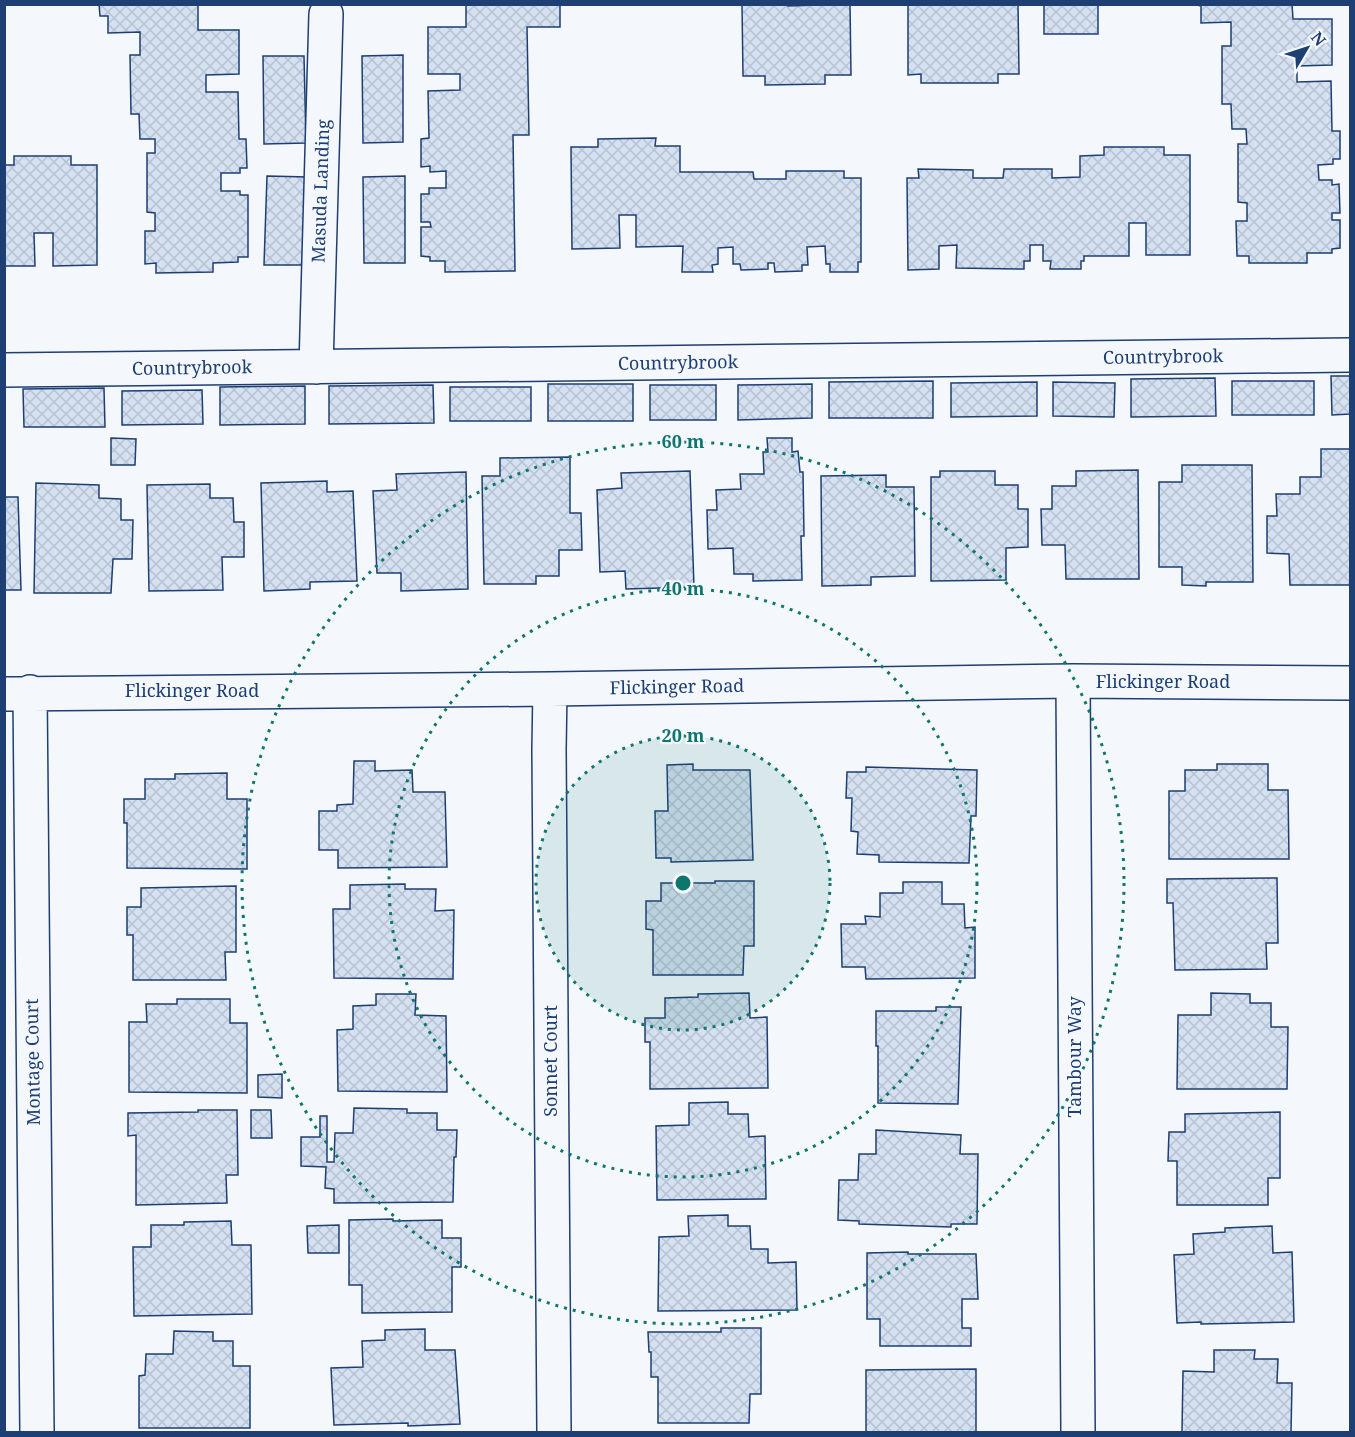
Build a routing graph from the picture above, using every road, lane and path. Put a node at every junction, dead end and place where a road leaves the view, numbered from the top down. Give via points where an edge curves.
1 (326, 14) dead end
2 (1350, 355) edge
3 (316, 367) junction
4 (4, 370) edge
5 (1073, 681) junction
6 (1350, 683) edge
7 (550, 689) junction
8 (17, 693) edge
9 (37, 1432) edge
10 (554, 1432) edge
11 (1078, 1432) edge

1 - 3 street, Masuda Landing
2 - 3 street, Countrybrook
3 - 4 street, Countrybrook
5 - 6 street, Flickinger Road
5 - 7 street, Flickinger Road
5 - 11 street, Tambour Way
7 - 8 street, Flickinger Road
7 - 10 street, Sonnet Court
8 - 9 street, Montage Court

